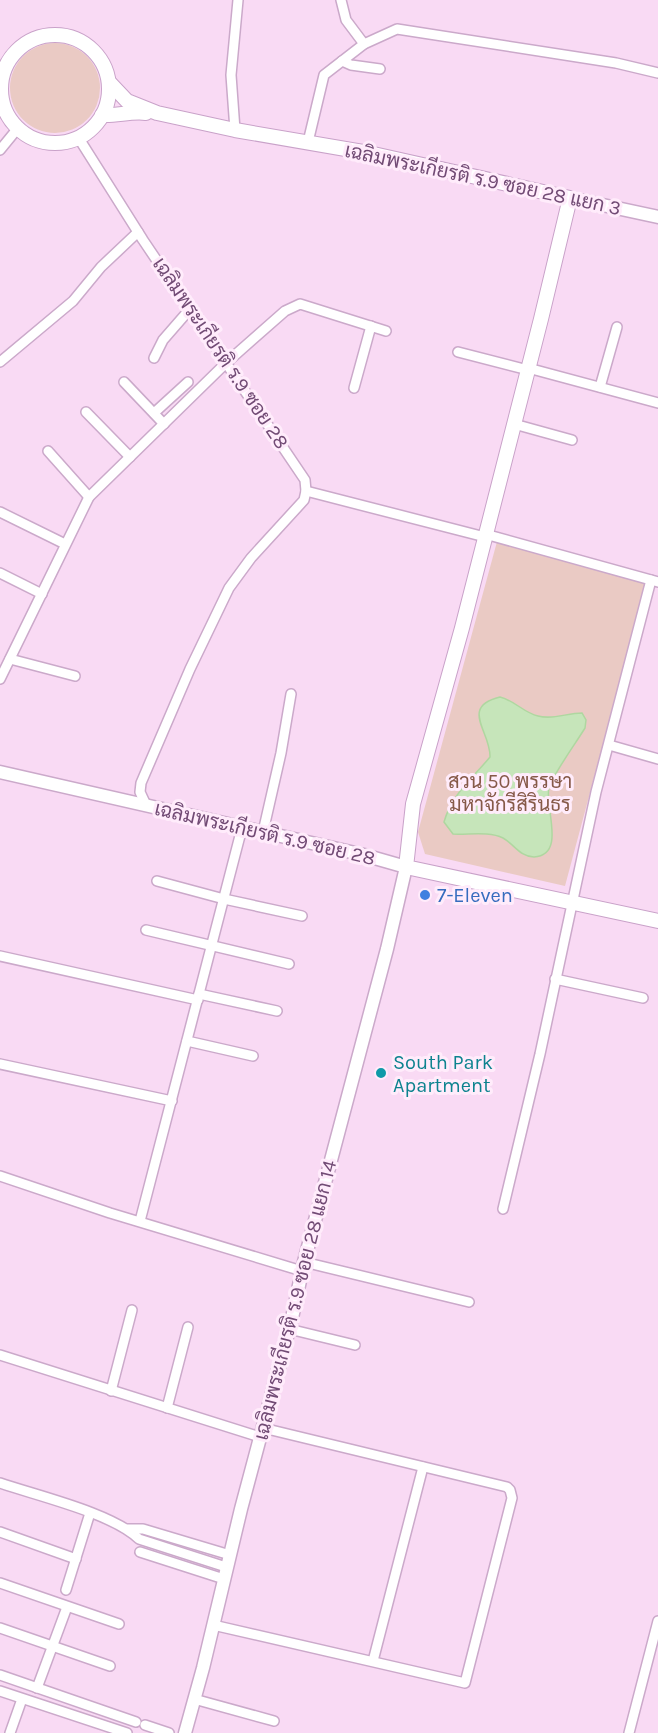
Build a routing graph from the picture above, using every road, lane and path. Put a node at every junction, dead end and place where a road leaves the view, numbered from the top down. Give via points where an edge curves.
1 (237, 0) edge
2 (341, 0) edge
3 (364, 44) junction
4 (342, 61) junction
5 (4, 63) edge
6 (380, 69) dead end
7 (658, 73) edge
8 (109, 82) junction
9 (2, 101) edge
10 (157, 113) junction
11 (102, 115) junction
12 (18, 128) junction
13 (235, 130) junction
14 (78, 137) junction
15 (308, 142) junction
16 (0, 150) edge
17 (570, 198) junction
18 (658, 217) edge
19 (138, 232) junction
20 (190, 309) junction
21 (371, 326) junction
22 (617, 327) dead end
23 (386, 332) dead end
24 (458, 352) dead end
25 (154, 358) dead end
26 (0, 362) edge
27 (226, 363) junction
28 (528, 369) junction
29 (124, 382) dead end
30 (188, 382) dead end
31 (600, 387) junction
32 (354, 388) dead end
33 (658, 403) edge
34 (86, 412) dead end
35 (154, 413) junction
36 (164, 424) junction
37 (514, 424) junction
38 (572, 440) dead end
39 (48, 451) dead end
40 (130, 458) junction
41 (306, 491) junction
42 (89, 497) junction
43 (0, 512) edge
44 (485, 535) junction
45 (65, 544) junction
46 (0, 573) edge
47 (655, 581) edge
48 (42, 594) junction
49 (10, 659) junction
50 (75, 676) dead end
51 (0, 679) edge
52 (291, 694) dead end
53 (609, 745) junction
54 (658, 759) edge
55 (0, 772) edge
56 (146, 805) junction
57 (242, 828) junction
58 (263, 832) junction
59 (406, 867) junction
60 (157, 881) dead end
61 (224, 899) junction
62 (571, 902) junction
63 (302, 916) dead end
64 (658, 921) edge
65 (146, 930) dead end
66 (211, 947) junction
67 (0, 956) edge
68 (289, 964) dead end
69 (555, 979) junction
70 (198, 997) junction
71 (643, 998) dead end
72 (277, 1011) dead end
73 (187, 1041) junction
74 (253, 1056) dead end
75 (0, 1064) edge
76 (172, 1101) junction
77 (0, 1176) edge
78 (503, 1209) dead end
79 (140, 1221) junction
80 (303, 1266) junction
81 (469, 1302) dead end
82 (132, 1310) dead end
83 (188, 1327) dead end
84 (289, 1329) junction
85 (355, 1345) dead end
86 (0, 1355) edge
87 (111, 1391) junction
88 (167, 1408) junction
89 (261, 1433) junction
90 (423, 1467) junction
91 (0, 1483) edge
92 (90, 1513) junction
93 (0, 1532) edge
94 (140, 1552) dead end
95 (76, 1558) junction
96 (227, 1567) junction
97 (0, 1583) edge
98 (66, 1590) dead end
99 (67, 1607) junction
100 (658, 1621) edge
101 (119, 1624) dead end
102 (213, 1624) junction
103 (0, 1628) edge
104 (53, 1647) junction
105 (373, 1661) junction
106 (110, 1666) dead end
107 (0, 1676) edge
108 (37, 1688) junction
109 (0, 1691) edge
110 (55, 1694) junction
111 (22, 1699) junction
112 (194, 1699) junction
113 (50, 1707) junction
114 (274, 1721) dead end
115 (10, 1733) edge
116 (127, 1733) edge
117 (169, 1733) edge
118 (185, 1733) edge
119 (629, 1733) edge

1 - 13 street via 231,75
2 - 3 street via 346,20
3 - 4 street
3 - 7 street via 397,29
4 - 6 street
4 - 15 street via 321,81
5 - 8 main road via 36,38 68,36 95,53
5 - 9 main road
8 - 10 main road, เฉลิมพระเกียรติ ร.9 ซอย 28 แยก 3 via 127,101
8 - 11 main road
9 - 12 main road
10 - 11 main road, เฉลิมพระเกียรติ ร.9 ซอย 28 แยก 3
10 - 13 main road, เฉลิมพระเกียรติ ร.9 ซอย 28 แยก 3
11 - 14 main road
12 - 14 main road via 47,142
12 - 16 street
13 - 15 main road, เฉลิมพระเกียรติ ร.9 ซอย 28 แยก 3
14 - 19 street, เฉลิมพระเกียรติ ร.9 ซอย 28
15 - 17 main road, เฉลิมพระเกียรติ ร.9 ซอย 28 แยก 3
17 - 18 street, เฉลิมพระเกียรติ ร.9 ซอย 28 แยก 3
17 - 28 main road
19 - 20 street, เฉลิมพระเกียรติ ร.9 ซอย 28
19 - 26 street via 73,301
20 - 25 street via 163,340
20 - 27 street, เฉลิมพระเกียรติ ร.9 ซอย 28
21 - 23 street
21 - 27 street via 300,304
21 - 32 street
22 - 31 street
24 - 28 street
27 - 36 street
27 - 41 street, เฉลิมพระเกียรติ ร.9 ซอย 28 via 302,472
28 - 31 street
28 - 37 main road
29 - 35 street
30 - 35 street
31 - 33 street
34 - 40 street
35 - 36 street
36 - 40 street
37 - 38 street
37 - 44 main road
39 - 42 street
40 - 42 street
41 - 44 street
41 - 56 street, เฉลิมพระเกียรติ ร.9 ซอย 28 via 304,500 251,558 230,588 185,679 141,783
42 - 45 street
43 - 45 street
44 - 47 street
44 - 59 main road via 413,804
45 - 48 street
46 - 48 street
47 - 53 street
48 - 49 street
49 - 50 street
49 - 51 street
52 - 58 street
53 - 54 street
53 - 62 street
55 - 56 street
56 - 57 street, เฉลิมพระเกียรติ ร.9 ซอย 28
57 - 58 street, เฉลิมพระเกียรติ ร.9 ซอย 28
57 - 61 street
58 - 59 street, เฉลิมพระเกียรติ ร.9 ซอย 28
59 - 62 main road, เฉลิมพระเกียรติ ร.9 ซอย 28
59 - 80 street, เฉลิมพระเกียรติ ร.9 ซอย 28 แยก 14
60 - 61 street
61 - 63 street
61 - 66 street
62 - 64 main road, เฉลิมพระเกียรติ ร.9 ซอย 28
62 - 69 street
65 - 66 street
66 - 68 street
66 - 70 street
67 - 70 street
69 - 71 street
69 - 78 street
70 - 72 street
70 - 73 street
73 - 74 street
73 - 76 street
75 - 76 street
76 - 79 street
77 - 79 street
79 - 80 street via 224,1248
80 - 81 street
80 - 84 street, เฉลิมพระเกียรติ ร.9 ซอย 28 แยก 14
82 - 87 street
83 - 88 street
84 - 85 street
84 - 89 street, เฉลิมพระเกียรติ ร.9 ซอย 28 แยก 14
86 - 87 street
87 - 88 street
88 - 89 street
89 - 90 street
89 - 96 street, เฉลิมพระเกียรติ ร.9 ซอย 28 แยก 14
90 - 105 street
90 - 105 street via 507,1487 512,1493 465,1683
91 - 92 street
92 - 95 street
92 - 96 street via 128,1529 143,1529
93 - 95 street
94 - 96 street
95 - 98 street
96 - 102 street, เฉลิมพระเกียรติ ร.9 ซอย 28 แยก 14
97 - 99 street
99 - 101 street
99 - 104 street
100 - 119 street
102 - 105 street
102 - 112 street, เฉลิมพระเกียรติ ร.9 ซอย 28 แยก 14
103 - 104 street
104 - 106 street
104 - 108 street
107 - 108 street
108 - 110 street
109 - 111 street
110 - 113 street
110 - 117 street
111 - 113 street
111 - 115 street
112 - 114 street
112 - 118 street, เฉลิมพระเกียรติ ร.9 ซอย 28 แยก 14
113 - 116 street

